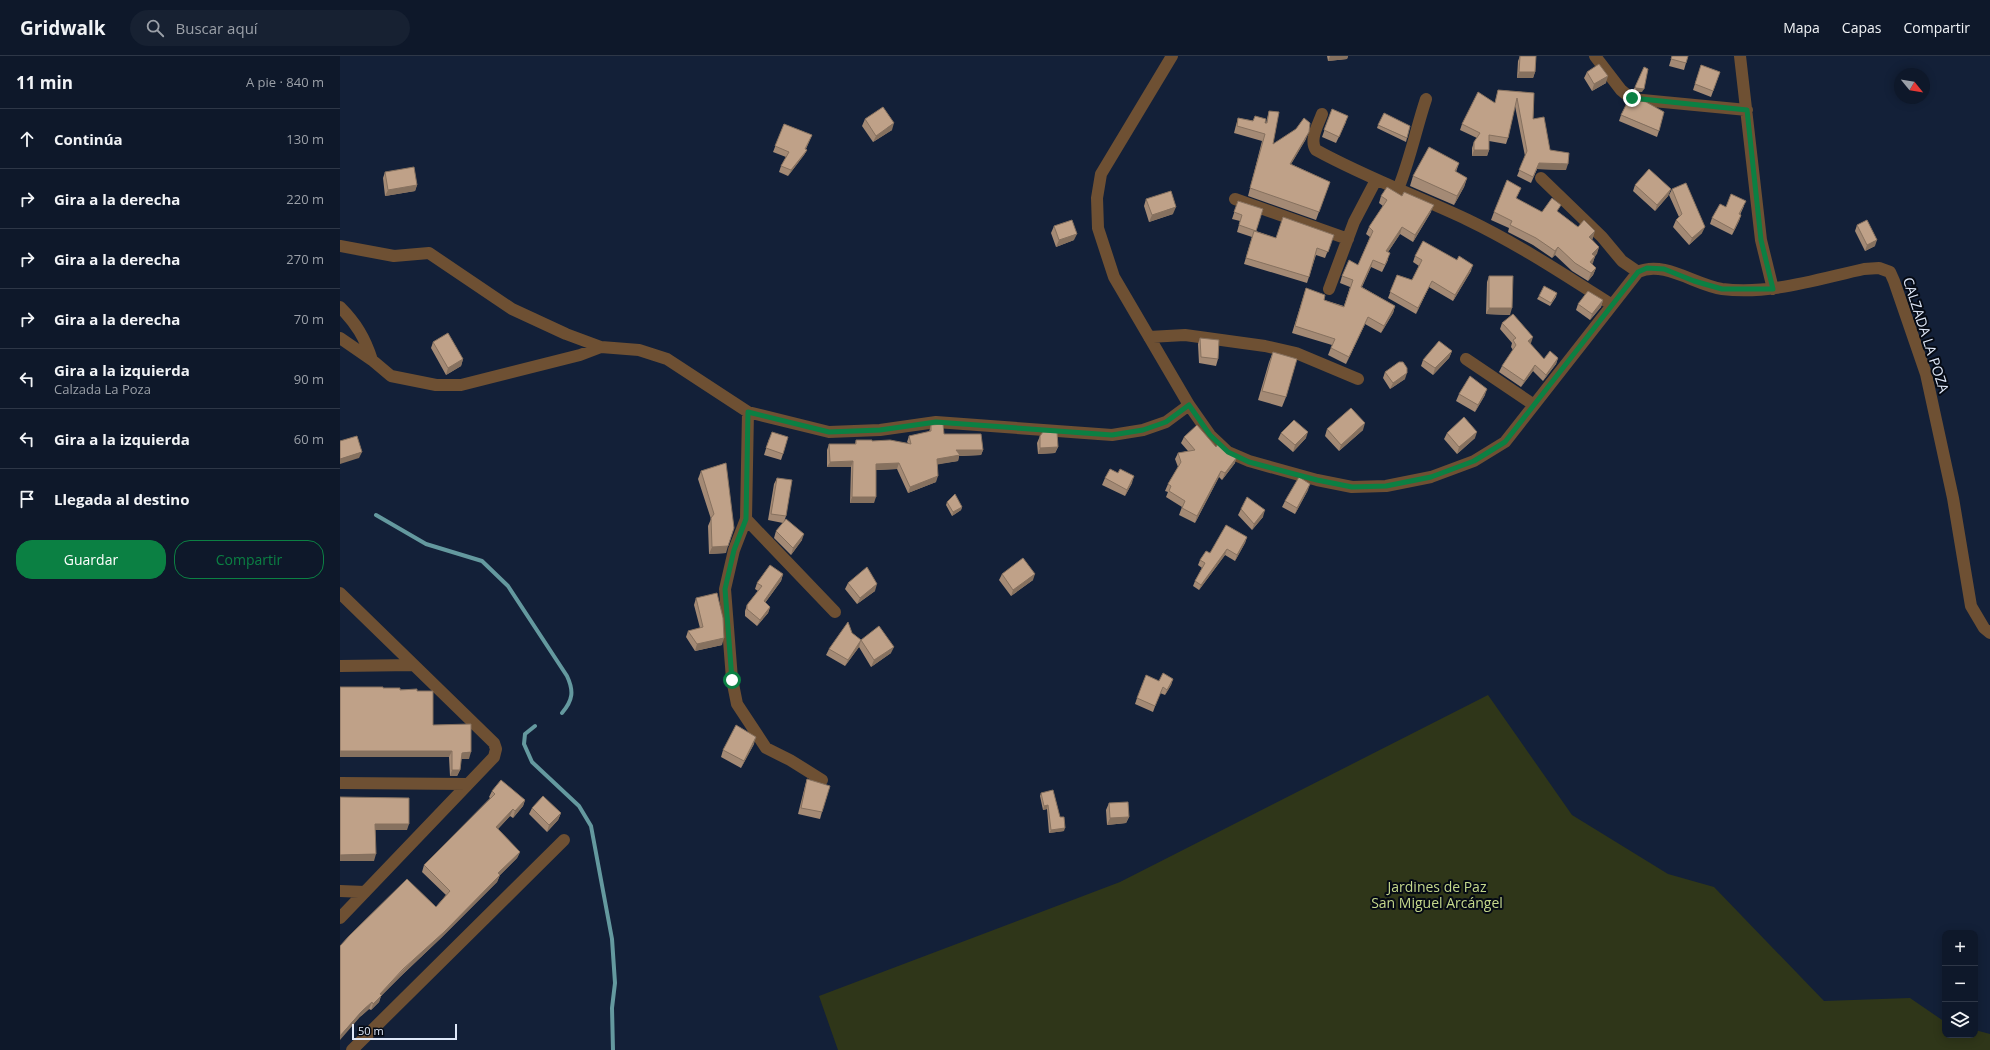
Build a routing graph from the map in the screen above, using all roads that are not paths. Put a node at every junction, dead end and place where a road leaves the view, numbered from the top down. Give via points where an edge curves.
1 (1172, 56) edge
2 (1595, 56) edge
3 (1740, 56) edge
4 (1426, 99) dead end
5 (1747, 110) junction
6 (1322, 114) dead end
7 (1541, 178) dead end
8 (1376, 180) junction
9 (1398, 189) junction
10 (1235, 199) dead end
11 (1348, 239) junction
12 (340, 246) edge
13 (1638, 272) junction
14 (1329, 289) dead end
15 (1773, 289) junction
16 (1612, 305) junction
17 (340, 307) edge
18 (1149, 336) junction
19 (340, 338) edge
20 (601, 347) junction
21 (1466, 359) dead end
22 (372, 360) junction
23 (1358, 379) dead end
24 (1189, 405) junction
25 (1534, 405) junction
26 (748, 412) junction
27 (746, 519) junction
28 (340, 593) edge
29 (834, 612) dead end
30 (1990, 633) edge
31 (414, 665) junction
32 (340, 666) edge
33 (822, 780) dead end
34 (340, 783) edge
35 (468, 784) junction
36 (564, 840) dead end
37 (340, 891) edge
38 (365, 892) junction
39 (340, 918) edge
40 (352, 1050) edge

1 - 18 street via 1100,174 1097,198 1098,228 1114,277
2 - 5 street via 1621,90 1632,98
3 - 5 street
4 - 9 street via 1417,125 1412,152
5 - 15 street via 1761,240
6 - 8 street via 1312,145 1316,150
7 - 13 street via 1602,237 1622,261
8 - 9 street
8 - 11 street
9 - 16 street via 1469,220 1536,256
10 - 11 street
11 - 14 street
12 - 20 street via 394,256 429,253 512,309
13 - 15 street via 1647,268 1664,269 1722,289
13 - 16 street
15 - 30 street, CALZADA LA POZA via 1864,269 1879,268 1890,272 1926,374 1953,498 1971,606 1984,628
16 - 25 street
17 - 22 street via 353,320 365,340
18 - 23 street via 1186,335 1265,346 1296,353
18 - 24 street
19 - 22 street
20 - 22 street via 580,355 461,385 436,385 391,376
20 - 26 street via 639,350 666,359
21 - 25 street
24 - 25 street via 1210,435 1228,452 1249,462 1352,487 1386,486 1431,477 1474,461 1505,442
24 - 26 street via 1166,422 1143,430 1112,435 936,422 880,430 829,432
26 - 27 street
27 - 29 street
27 - 33 street via 734,550 725,589 732,680 737,704 766,748
28 - 31 street
31 - 32 street
31 - 35 street via 494,742 494,757
34 - 35 street
35 - 38 street
36 - 40 street
37 - 38 street
38 - 39 street

